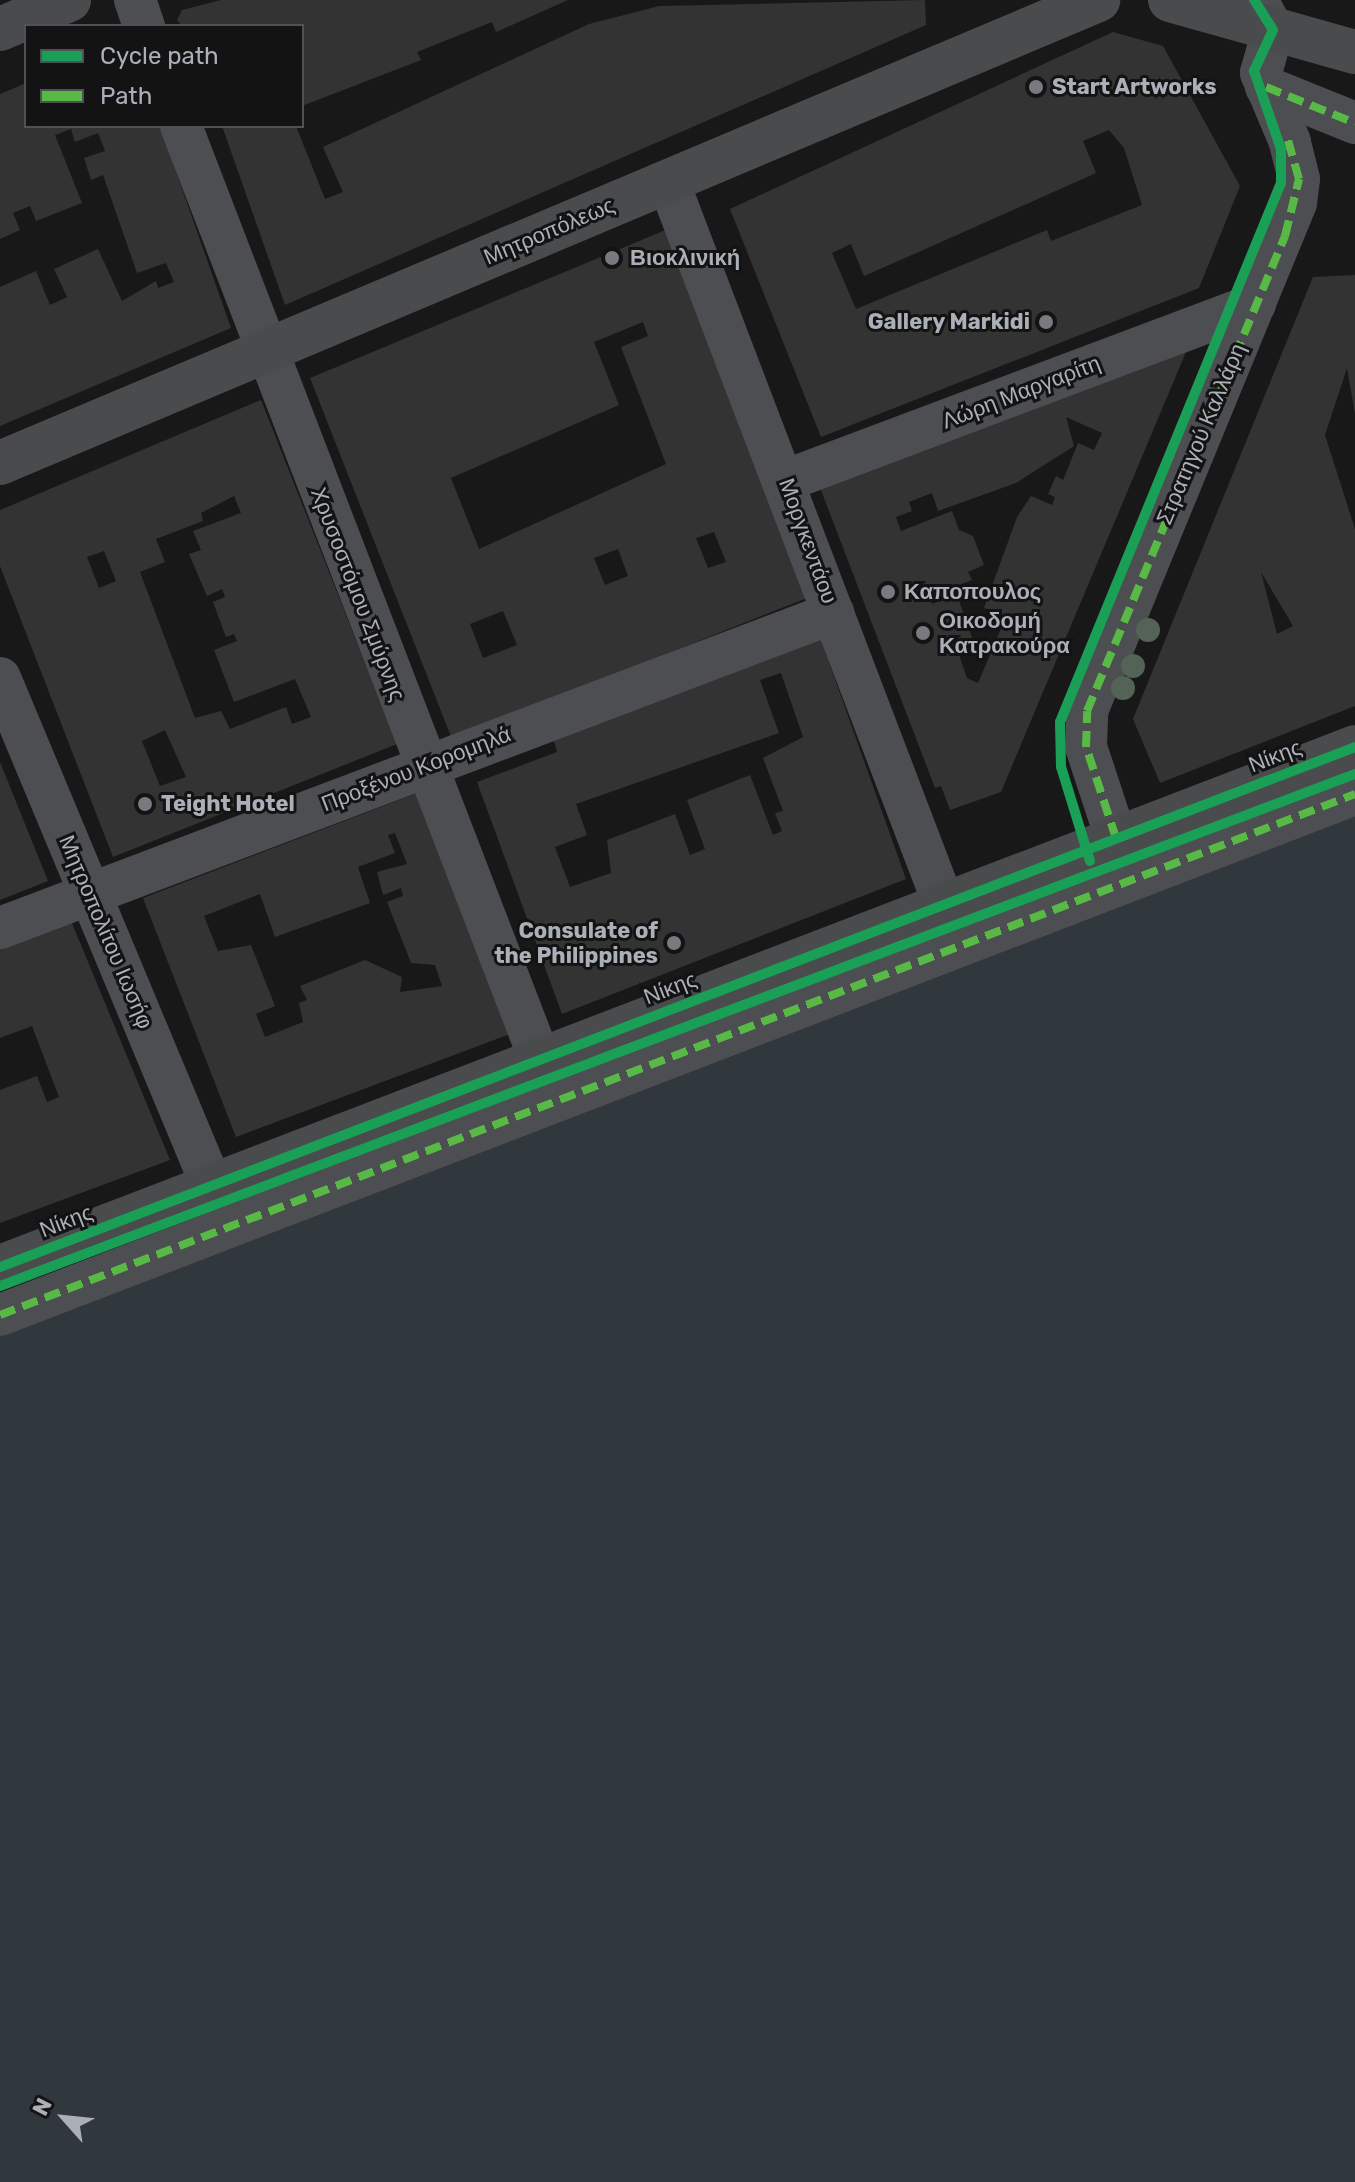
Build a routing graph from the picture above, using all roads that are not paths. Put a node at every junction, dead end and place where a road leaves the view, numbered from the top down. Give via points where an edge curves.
1 (69, 0) edge
2 (135, 0) edge
3 (1098, 0) edge
4 (1170, 0) edge
5 (1265, 15) edge
6 (143, 24) edge
7 (0, 29) edge
8 (1355, 52) edge
9 (1266, 87) junction
10 (1355, 123) edge
11 (182, 128) edge
12 (668, 181) junction
13 (1255, 304) junction
14 (263, 352) junction
15 (0, 463) edge
16 (787, 480) junction
17 (833, 613) junction
18 (0, 678) edge
19 (1355, 747) edge
20 (425, 765) junction
21 (1355, 794) edge
22 (1116, 838) junction
23 (91, 894) junction
24 (943, 902) junction
25 (0, 928) edge
26 (540, 1060) junction
27 (212, 1186) junction
28 (0, 1267) edge
29 (0, 1315) edge

1 - 7 main road
2 - 6 street
3 - 12 main road, Μητροπόλεως
4 - 5 main road
5 - 8 main road
5 - 9 street, Στρατηγού Καλλάρη via 1261,73
9 - 10 street
9 - 13 street, Στρατηγού Καλλάρη via 1299,179
11 - 14 street, Χρυσοστόμου Σμύρνης
12 - 14 main road, Μητροπόλεως
12 - 16 street, Μοργκεντάου
13 - 16 street, Λώρη Μαργαρίτη
13 - 22 street, Στρατηγού Καλλάρη via 1087,711 1088,759
14 - 15 main road, Μητροπόλεως
14 - 20 street, Χρυσοστόμου Σμύρνης
16 - 17 street, Μοργκεντάου
17 - 20 street, Προξένου Κορομηλά
17 - 24 street, Μοργκεντάου
18 - 23 street, Μητροπολίτου Ιωσήφ
19 - 22 main road, Νίκης
20 - 23 street, Προξένου Κορομηλά
20 - 26 street, Χρυσοστόμου Σμύρνης
21 - 29 street
22 - 24 main road, Νίκης
23 - 25 street, Προξένου Κορομηλά
23 - 27 street, Μητροπολίτου Ιωσήφ
24 - 26 main road, Νίκης
26 - 27 main road, Νίκης
27 - 28 main road, Νίκης

